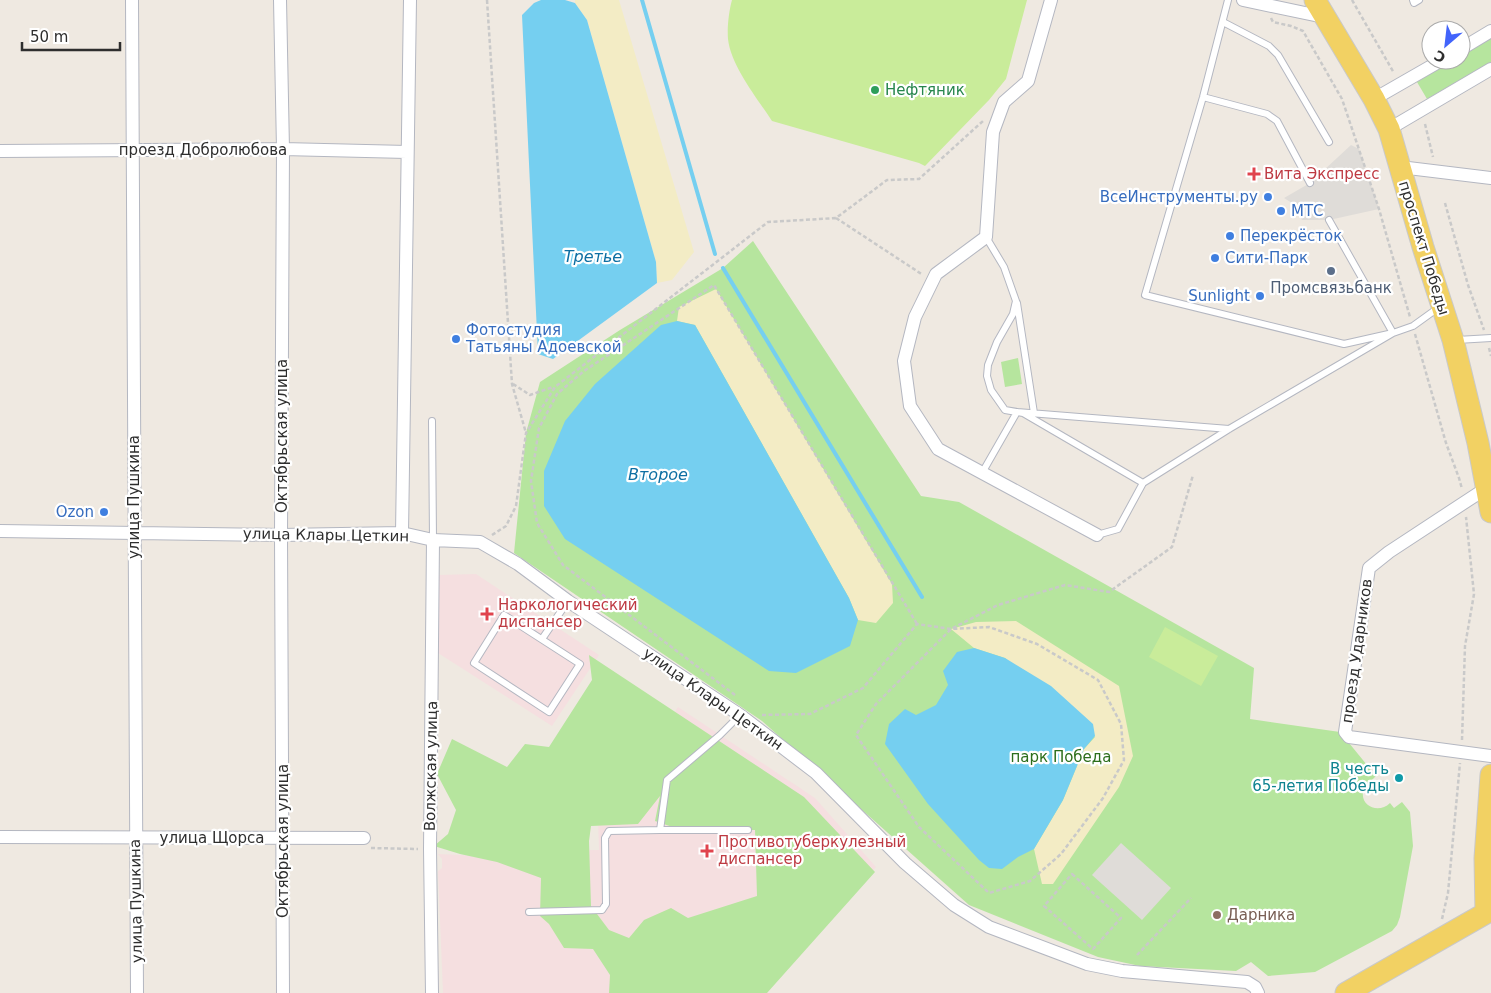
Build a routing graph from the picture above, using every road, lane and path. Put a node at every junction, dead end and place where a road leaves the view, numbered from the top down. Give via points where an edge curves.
1 (132, 0) edge
2 (280, 0) edge
3 (410, 0) edge
4 (487, 0) edge
5 (1051, 0) edge
6 (1228, 0) edge
7 (1243, 0) edge
8 (1352, 0) edge
9 (1413, 0) edge
10 (1419, 0) edge
11 (1263, 5) junction
12 (1319, 8) edge
13 (1223, 22) junction
14 (1491, 31) edge
15 (1471, 43) edge
16 (1491, 69) edge
17 (1425, 70) edge
18 (1394, 73) dead end
19 (1203, 97) junction
20 (1374, 99) junction
21 (983, 121) dead end
22 (1425, 124) dead end
23 (1389, 129) junction
24 (1329, 142) dead end
25 (283, 149) junction
26 (132, 150) junction
27 (0, 151) edge
28 (407, 152) junction
29 (1433, 157) dead end
30 (1400, 167) junction
31 (1491, 178) edge
32 (1310, 183) dead end
33 (1446, 203) dead end
34 (836, 218) junction
35 (1329, 220) dead end
36 (986, 237) junction
37 (933, 281) junction
38 (1016, 302) junction
39 (1441, 306) junction
40 (1413, 326) junction
41 (1393, 333) junction
42 (1489, 338) edge
43 (1453, 340) junction
44 (1491, 356) edge
45 (512, 384) junction
46 (555, 387) junction
47 (1017, 412) junction
48 (1034, 413) junction
49 (432, 421) dead end
50 (1229, 430) junction
51 (526, 433) junction
52 (982, 473) junction
53 (1193, 475) dead end
54 (1143, 483) junction
55 (1488, 487) edge
56 (1464, 502) junction
57 (1491, 512) edge
58 (0, 531) edge
59 (134, 532) junction
60 (402, 533) junction
61 (281, 535) junction
62 (1097, 535) joint
63 (433, 540) junction
64 (480, 542) junction
65 (568, 601) junction
66 (917, 624) junction
67 (951, 629) junction
68 (542, 639) junction
69 (739, 698) dead end
70 (740, 715) junction
71 (762, 715) dead end
72 (1461, 752) junction
73 (1491, 756) edge
74 (1491, 775) edge
75 (660, 830) junction
76 (748, 830) dead end
77 (0, 837) edge
78 (135, 837) junction
79 (283, 838) junction
80 (364, 838) joint
81 (430, 849) junction
82 (1191, 898) dead end
83 (529, 912) dead end
84 (1441, 928) dead end
85 (1094, 950) joint
86 (1137, 955) dead end
87 (137, 993) edge
88 (283, 993) edge
89 (432, 993) edge
90 (1258, 993) edge
91 (1346, 993) edge

1 - 26 street, улица Пушкина
2 - 25 street, Октябрьская улица
3 - 28 street
4 - 45 path
5 - 36 street via 1028,81 1004,102 993,132
6 - 13 lane
7 - 11 street
8 - 18 path
9 - 10 lane via 1414,3
11 - 12 street
11 - 40 path via 1274,22 1303,31 1342,99
12 - 20 main road, проспект Победы
13 - 19 lane
13 - 24 lane via 1269,46 1278,55
14 - 15 street
16 - 23 street
17 - 20 street
19 - 32 lane via 1267,114 1277,121
19 - 41 lane via 1145,295 1344,344
20 - 23 main road, проспект Победы
21 - 34 path via 919,179 887,180
22 - 29 path
23 - 30 main road, проспект Победы
25 - 26 street, проезд Добролюбова
25 - 28 street, проезд Добролюбова
25 - 61 street, Октябрьская улица
26 - 27 street, проезд Добролюбова
26 - 59 street, улица Пушкина
28 - 60 street
30 - 31 street
30 - 39 main road, проспект Победы
33 - 42 path via 1468,285
34 - 37 path
34 - 46 path via 768,222
35 - 41 lane
36 - 37 street via 936,274
36 - 38 lane via 1004,267
37 - 52 street via 915,317 904,362 910,406 938,449
38 - 47 lane via 997,342 987,376 991,390 1005,410
38 - 48 lane
39 - 40 lane
39 - 43 main road, проспект Победы
40 - 41 lane
40 - 56 path
41 - 50 lane
42 - 43 lane
42 - 44 path
43 - 55 main road, проспект Победы
45 - 46 path via 530,395
45 - 51 path
46 - 51 path
47 - 48 lane
47 - 52 lane
47 - 54 lane
48 - 50 lane
49 - 63 lane
50 - 54 lane
51 - 64 path via 516,506 506,526
52 - 62 street
53 - 67 path via 1172,547 1109,592 1065,585 998,605
54 - 62 lane via 1118,529
55 - 56 street, проезд Ударников
55 - 57 main road, проспект Победы
56 - 72 path via 1474,594 1465,646
56 - 72 street, проезд Ударников via 1369,568 1345,732 1349,738
58 - 59 street, улица Клары Цеткин
59 - 61 street, улица Клары Цеткин
59 - 78 street, улица Пушкина
60 - 61 street, улица Клары Цеткин
60 - 63 street, улица Клары Цеткин
61 - 79 street, Октябрьская улица
63 - 64 street, улица Клары Цеткин
63 - 81 street, Волжская улица
64 - 65 street, улица Клары Цеткин via 518,564
65 - 68 lane
65 - 70 street, улица Клары Цеткин
66 - 67 path
66 - 69 path via 714,285 584,371 557,394 539,428 531,481 537,523 563,565
66 - 71 path via 863,688 810,714
67 - 67 path via 876,704 856,735 919,827 989,893 1030,881 1062,854 1103,798 1124,760 1120,724 1098,680 1036,644 989,627
68 - 68 lane via 504,615 474,663 550,712 580,664
70 - 75 lane via 667,780
70 - 90 street, улица Клары Цеткин via 816,773 905,863 954,905 989,927 1087,964 1122,971 1247,982
72 - 73 street
72 - 84 path via 1448,893
74 - 91 main road via 1485,858 1486,913
75 - 76 lane
75 - 83 lane via 609,831 605,838 606,904 602,910
77 - 78 street, улица Щорса
78 - 79 street, улица Щорса
78 - 87 street, улица Пушкина
79 - 80 street, улица Щорса
79 - 88 street, Октябрьская улица
80 - 81 path via 365,848
81 - 89 street, Волжская улица
82 - 86 path
85 - 85 path via 1044,906 1072,874 1122,918

